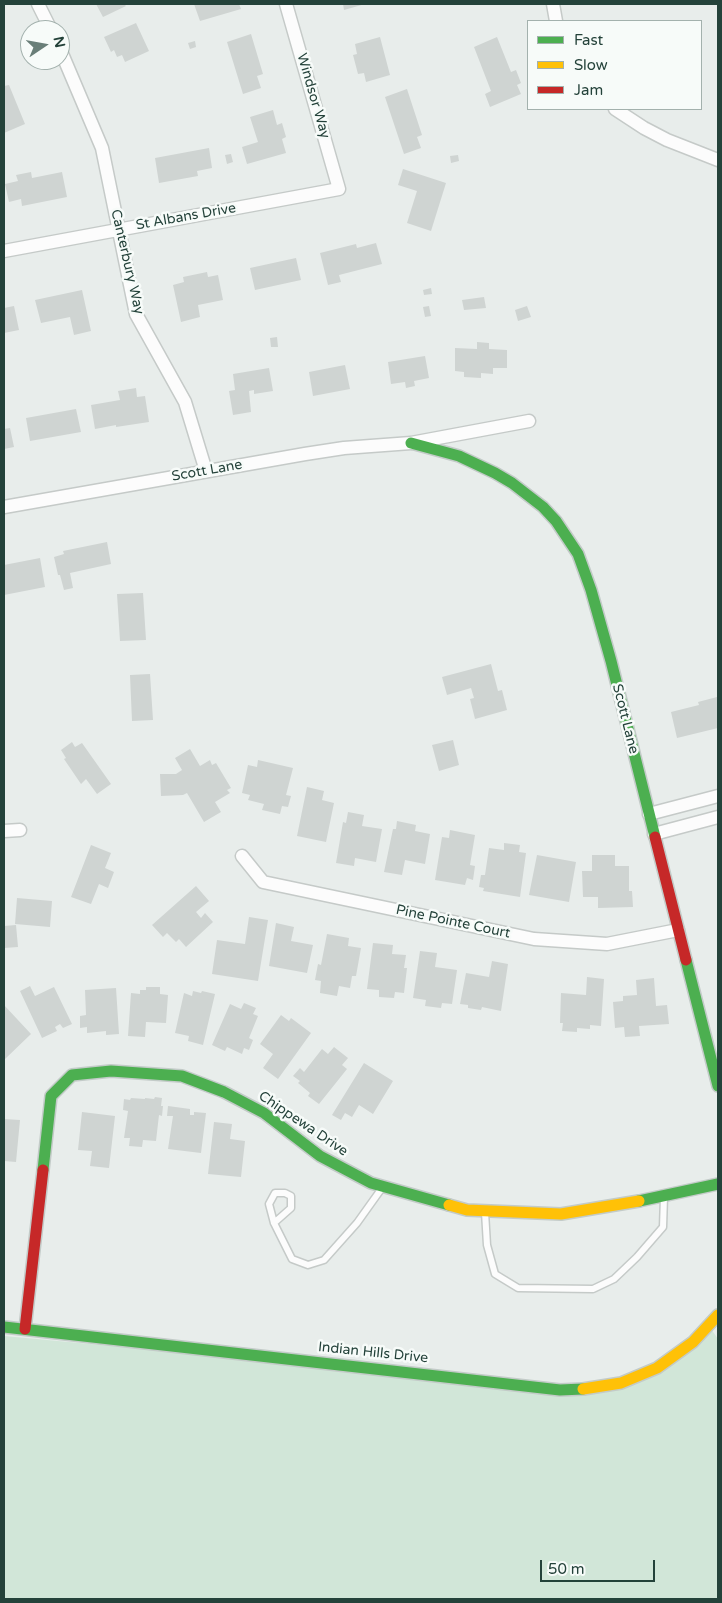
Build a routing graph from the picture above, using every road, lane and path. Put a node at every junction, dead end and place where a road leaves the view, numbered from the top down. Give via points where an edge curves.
1 (38, 4) edge
2 (286, 4) edge
3 (553, 4) edge
4 (46, 20) edge
5 (556, 20) edge
6 (69, 70) edge
7 (617, 110) edge
8 (718, 160) edge
9 (340, 189) joint
10 (119, 229) junction
11 (4, 251) edge
12 (529, 421) dead end
13 (411, 443) junction
14 (206, 470) junction
15 (4, 507) edge
16 (718, 796) edge
17 (649, 814) junction
18 (718, 817) edge
19 (20, 830) dead end
20 (4, 831) edge
21 (654, 834) junction
22 (242, 856) dead end
23 (678, 930) junction
24 (718, 1086) edge
25 (718, 1184) edge
26 (383, 1187) junction
27 (664, 1196) junction
28 (485, 1210) junction
29 (274, 1223) junction
30 (718, 1317) edge
31 (4, 1327) edge
32 (25, 1329) junction

1 - 4 street
2 - 9 street, Windsor Way
3 - 5 street
6 - 10 street, Canterbury Way via 102,148
7 - 8 street via 660,136
9 - 10 street, St Albans Drive
10 - 11 street, St Albans Drive
10 - 14 street, Canterbury Way via 136,314 185,402
12 - 13 street, Scott Lane
13 - 14 street, Scott Lane via 335,449
13 - 17 street, Scott Lane via 459,456 512,483 543,507 568,537 591,590
14 - 15 street, Scott Lane
16 - 17 street
17 - 21 street, Scott Lane
18 - 21 street
19 - 20 street
21 - 23 street, Scott Lane
22 - 23 street, Pine Pointe Court via 263,882 534,939 607,944
23 - 24 street, Scott Lane
25 - 27 street, Chippewa Drive
26 - 28 street, Chippewa Drive via 467,1210
26 - 29 lane via 324,1260 308,1266 292,1259
26 - 32 street, Chippewa Drive via 371,1184 320,1156 264,1113 224,1092 182,1076 111,1071 72,1075 51,1096
27 - 28 street, Chippewa Drive via 561,1214
27 - 28 lane via 663,1227 614,1279 592,1289 518,1288 495,1274 487,1244
29 - 29 lane via 268,1204 275,1193 285,1192 291,1196 291,1208
30 - 32 street, Indian Hills Drive via 683,1351 649,1371 621,1383 560,1390
31 - 32 street, Indian Hills Drive

